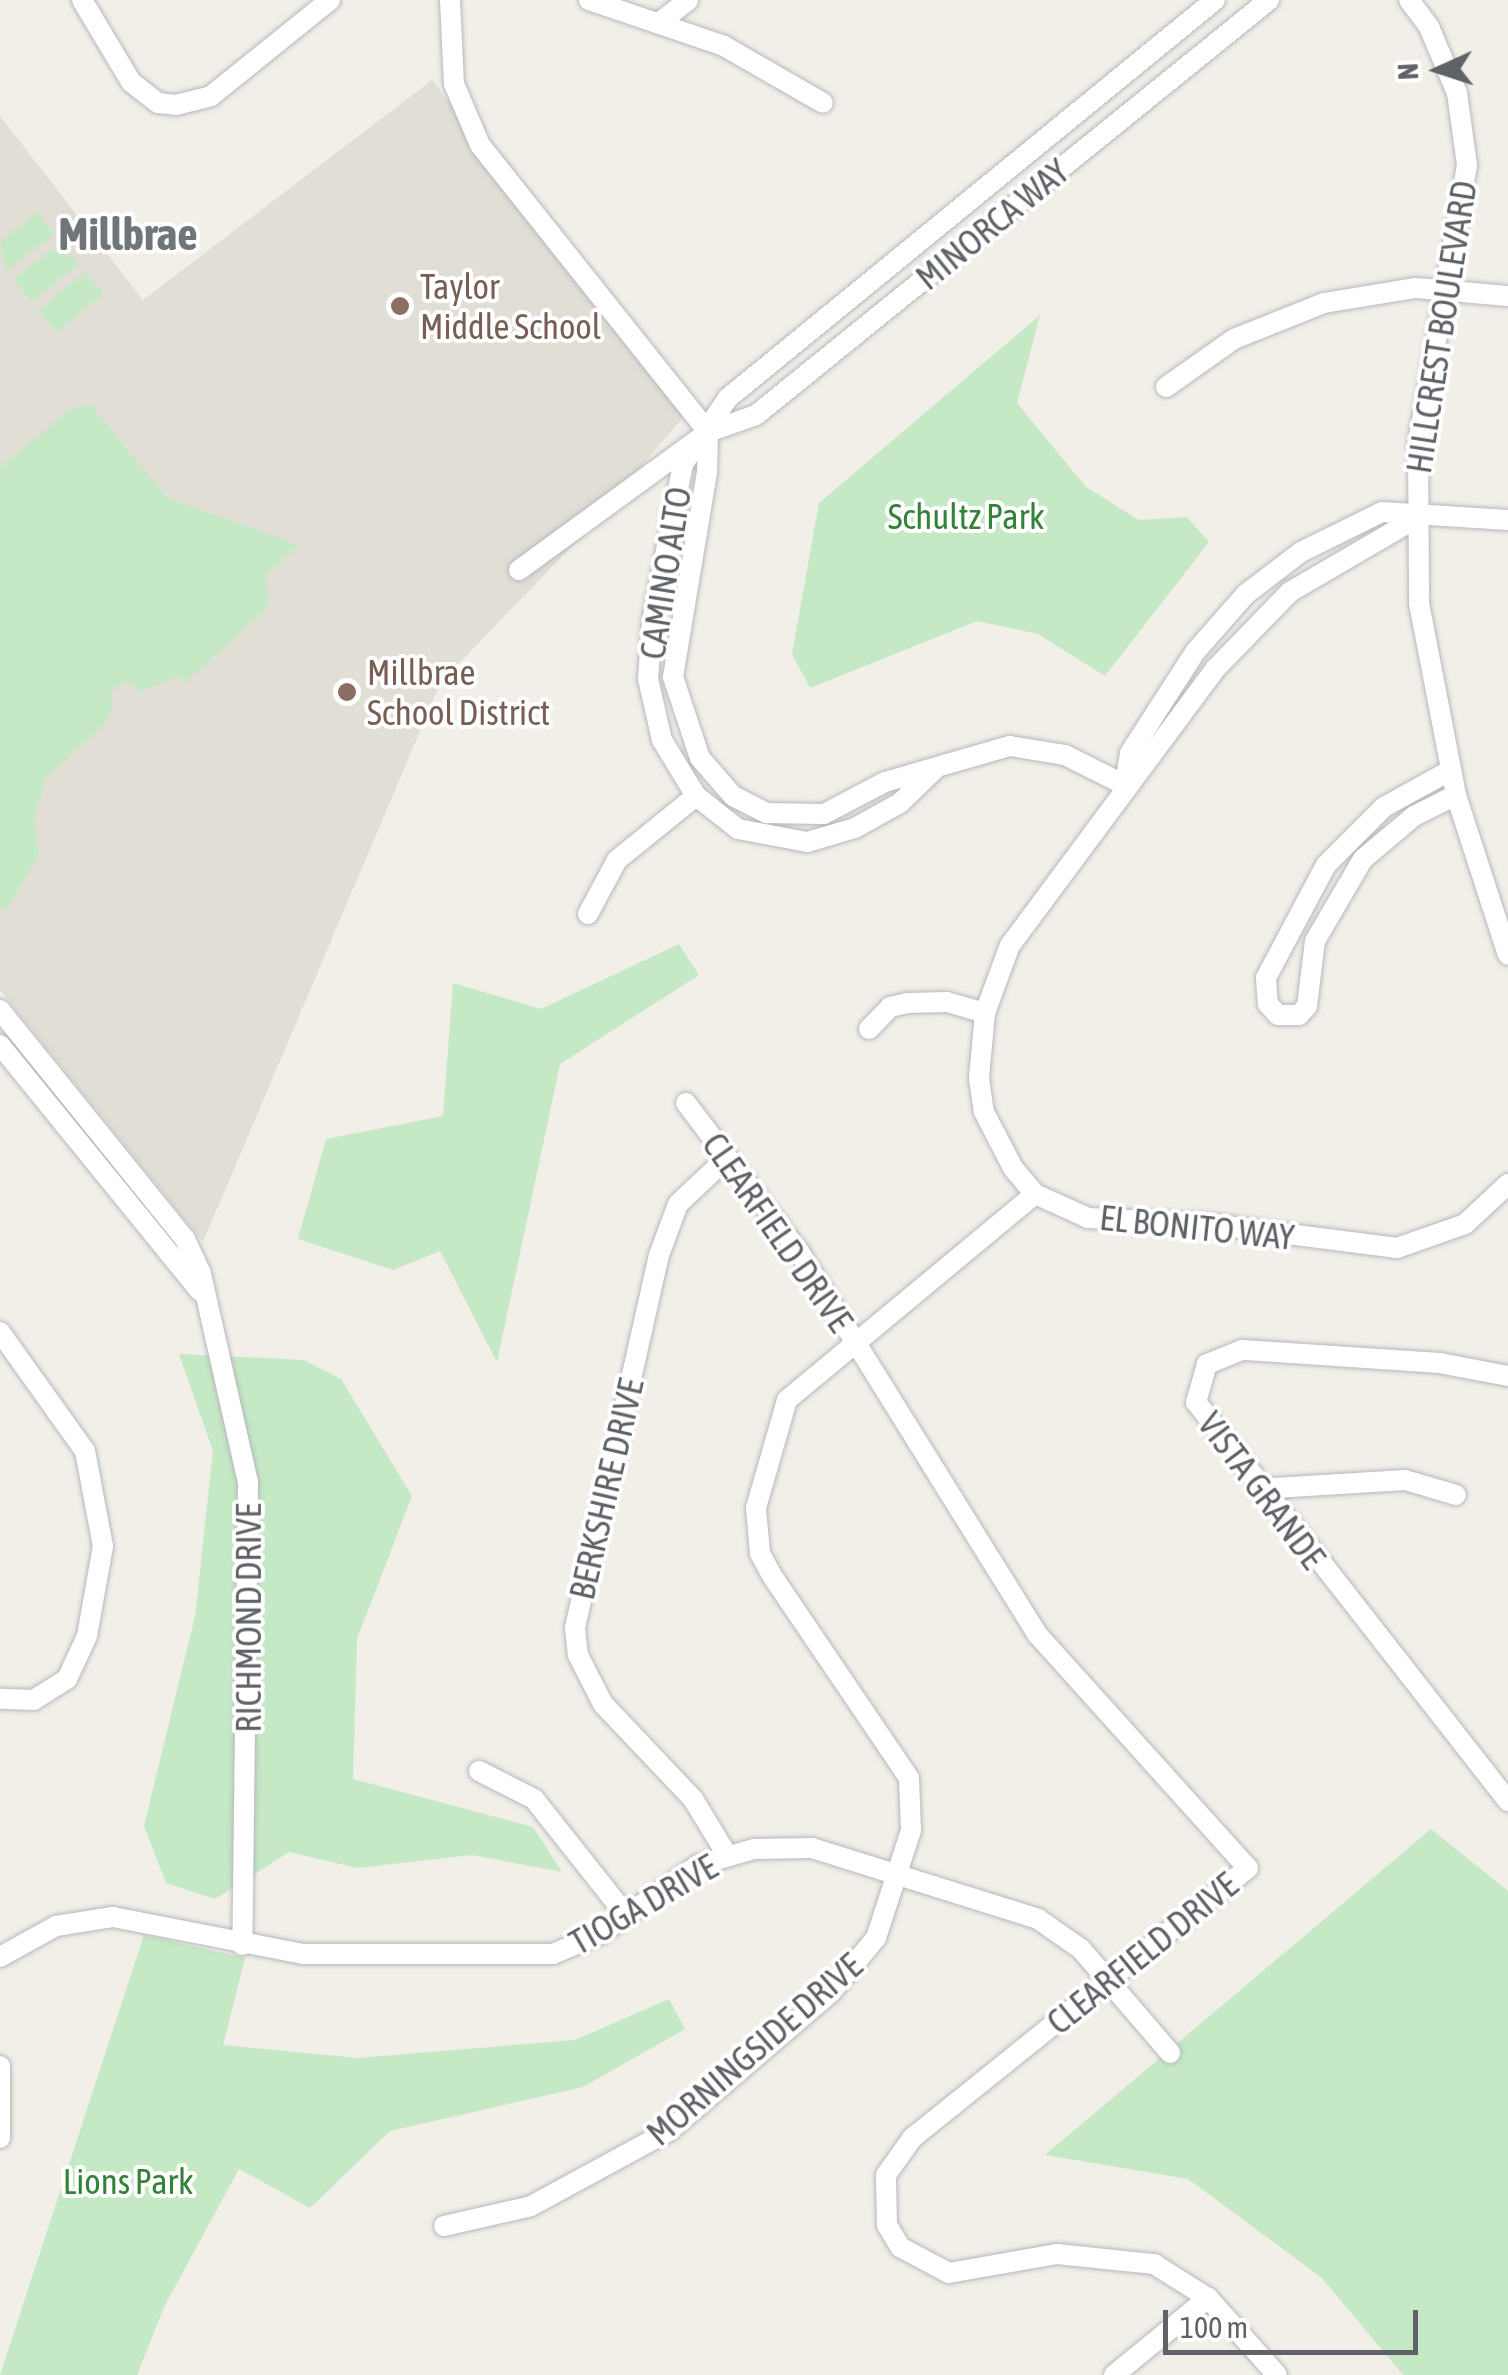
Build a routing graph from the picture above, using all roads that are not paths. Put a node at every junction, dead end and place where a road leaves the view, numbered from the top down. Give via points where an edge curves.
1 (82, 0) edge
2 (330, 0) edge
3 (450, 0) edge
4 (589, 0) edge
5 (688, 0) edge
6 (1215, 0) edge
7 (1269, 0) edge
8 (1410, 0) edge
9 (660, 23) junction
10 (823, 102) dead end
11 (1448, 288) junction
12 (1508, 296) edge
13 (1166, 387) dead end
14 (708, 432) junction
15 (1415, 518) junction
16 (1508, 520) edge
17 (519, 570) dead end
18 (935, 769) junction
19 (1451, 770) junction
20 (1125, 785) junction
21 (1456, 795) junction
22 (696, 796) junction
23 (588, 914) dead end
24 (1508, 955) edge
25 (0, 1010) edge
26 (985, 1013) junction
27 (868, 1030) dead end
28 (0, 1045) edge
29 (686, 1103) dead end
30 (727, 1158) junction
31 (1508, 1184) edge
32 (1036, 1194) junction
33 (204, 1296) junction
34 (0, 1332) edge
35 (855, 1340) junction
36 (1508, 1376) edge
37 (1258, 1489) junction
38 (1456, 1495) dead end
39 (0, 1699) edge
40 (479, 1771) dead end
41 (1508, 1800) edge
42 (728, 1855) junction
43 (900, 1872) junction
44 (625, 1914) junction
45 (242, 1944) junction
46 (0, 1956) edge
47 (1108, 1981) junction
48 (1170, 2053) dead end
49 (0, 2066) edge
50 (0, 2138) edge
51 (444, 2226) dead end
52 (1208, 2298) junction
53 (1114, 2375) edge
54 (1277, 2375) edge

1 - 2 street via 132,82 158,103 193,104
3 - 14 street via 454,84 480,146
4 - 9 street
5 - 9 street
6 - 14 street, MINORCA WAY via 908,244 728,398
7 - 14 street, MINORCA WAY via 756,415
8 - 11 street, HILLCREST BOULEVARD via 1444,58 1465,129 1465,200
9 - 10 street via 766,65
11 - 12 street
11 - 13 street via 1369,294 1293,314 1234,339
11 - 15 street, HILLCREST BOULEVARD via 1423,409
14 - 17 street, MINORCA WAY
14 - 18 street, CAMINO ALTO via 707,472 674,652 677,702 700,758 733,796 786,816 824,814 885,782
14 - 22 street, CAMINO ALTO via 683,464 649,650 662,740
15 - 16 street
15 - 19 street, HILLCREST BOULEVARD via 1419,603
15 - 20 street, EL BONITO WAY via 1315,574 1264,614
18 - 20 street, CAMINO ALTO via 986,750 1035,748 1092,766
18 - 22 street, CAMINO ALTO via 900,803 831,838 807,842 738,829
19 - 21 street, HILLCREST BOULEVARD
19 - 21 street via 1384,807 1326,865 1266,978 1268,1004 1278,1015 1300,1014 1308,1006 1315,941 1363,859 1414,816
20 - 26 street, EL BONITO WAY via 1019,930
21 - 24 street, HILLCREST BOULEVARD
22 - 23 street via 616,860
25 - 33 street, RICHMOND DRIVE via 185,1239
26 - 27 street via 947,1002 907,1003 890,1008
26 - 32 street, EL BONITO WAY via 979,1046 984,1112 996,1143
28 - 33 street, RICHMOND DRIVE
29 - 30 street, CLEARFIELD DRIVE
30 - 35 street, CLEARFIELD DRIVE via 800,1252
30 - 42 street, BERKSHIRE DRIVE via 678,1204 659,1255 575,1628 578,1655 604,1704 692,1799
31 - 32 street, EL BONITO WAY via 1491,1206 1442,1236 1373,1250 1253,1228 1088,1218
32 - 35 street, MORNINGSIDE DRIVE
33 - 45 street, RICHMOND DRIVE via 248,1482
34 - 39 street via 85,1450 102,1546 87,1636 68,1679 34,1700
35 - 43 street, MORNINGSIDE DRIVE via 787,1400 775,1426 755,1532 771,1574 909,1778 910,1830
35 - 47 street, CLEARFIELD DRIVE via 1037,1634 1248,1868
36 - 37 street, VISTA GRANDE via 1440,1363 1222,1354 1197,1381 1196,1402
37 - 38 street via 1406,1480
37 - 41 street, VISTA GRANDE
40 - 44 street via 534,1799
42 - 43 street, TIOGA DRIVE via 812,1848
42 - 44 street, TIOGA DRIVE via 670,1880
43 - 47 street, TIOGA DRIVE via 1038,1919 1081,1950
43 - 51 street, MORNINGSIDE DRIVE via 876,1938 846,1978 669,2130 531,2206
44 - 45 street, TIOGA DRIVE via 553,1954 331,1955
45 - 46 street, TIOGA DRIVE via 113,1917 56,1926
47 - 48 street, TIOGA DRIVE
47 - 52 street, CLEARFIELD DRIVE via 897,2154 882,2200 887,2225 911,2256 949,2274 1057,2254 1109,2254 1154,2264
49 - 50 street
52 - 53 street
52 - 54 street, CLEARFIELD DRIVE

